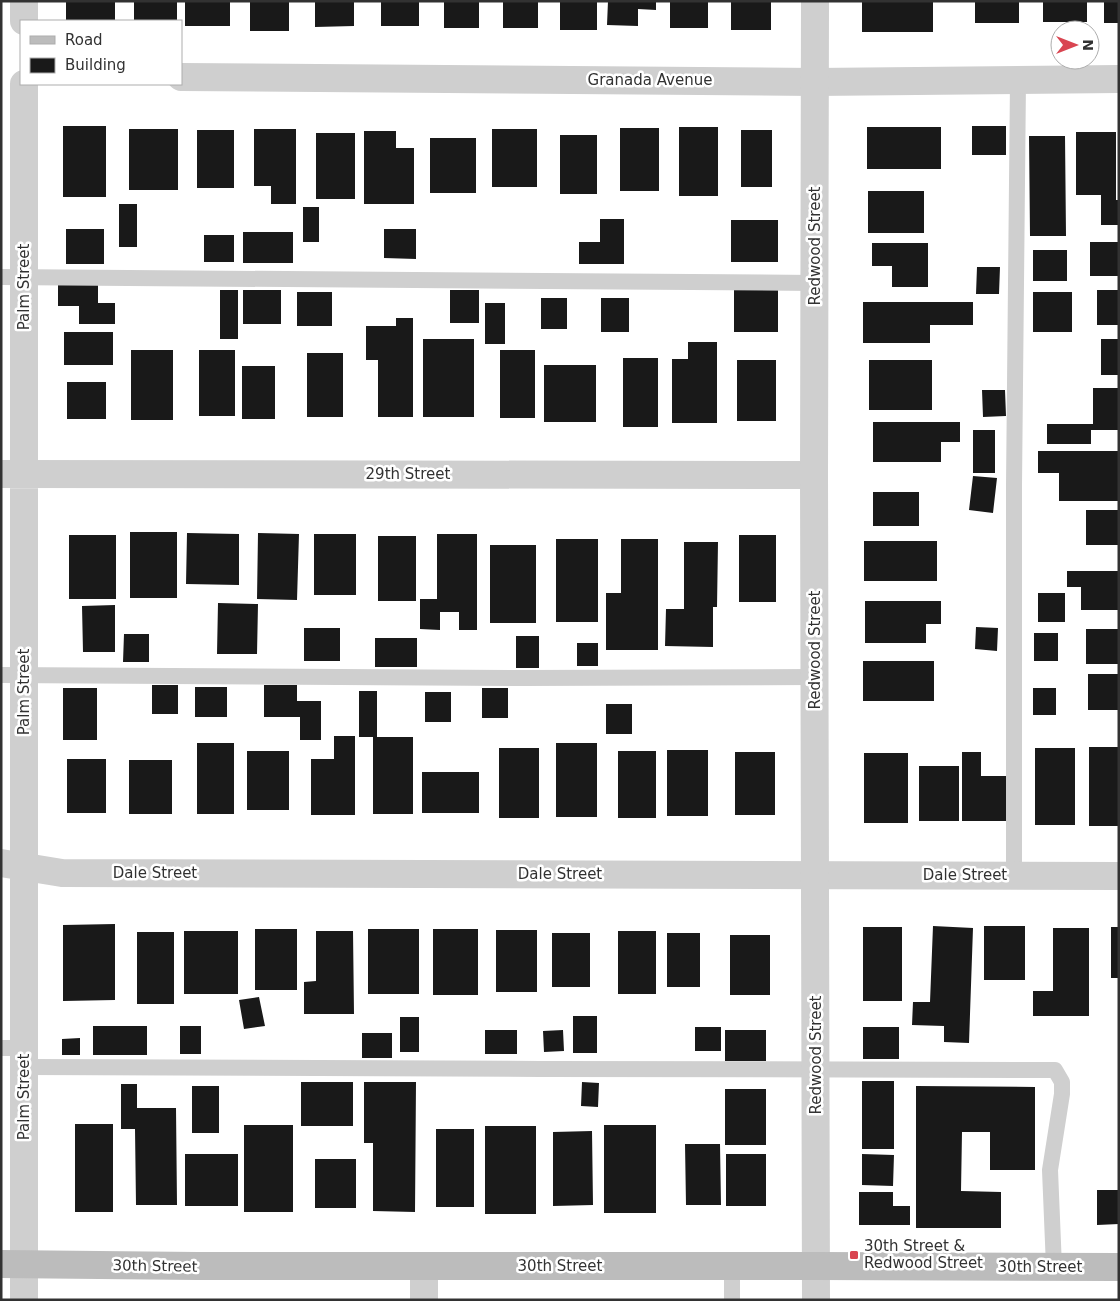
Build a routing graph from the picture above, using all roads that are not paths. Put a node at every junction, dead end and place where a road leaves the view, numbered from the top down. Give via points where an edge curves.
1 (24, 1) edge
2 (816, 1) edge
3 (24, 20) edge
4 (1, 76) edge
5 (20, 76) edge
6 (182, 77) edge
7 (1119, 79) edge
8 (1018, 80) junction
9 (815, 82) junction
10 (24, 85) edge
11 (13, 277) edge
12 (815, 283) junction
13 (13, 474) edge
14 (814, 475) junction
15 (13, 675) edge
16 (815, 676) junction
17 (13, 865) edge
18 (815, 875) junction
19 (1014, 875) junction
20 (1119, 876) edge
21 (16, 1054) edge
22 (816, 1070) junction
23 (13, 1264) edge
24 (424, 1266) junction
25 (732, 1266) junction
26 (816, 1266) junction
27 (1054, 1267) junction
28 (1119, 1267) edge
29 (24, 1300) edge
30 (424, 1300) edge
31 (732, 1300) edge
32 (816, 1300) edge

1 - 3 street
2 - 9 street, Redwood Street
4 - 5 street
6 - 9 street, Granada Avenue
7 - 8 street, Granada Avenue
8 - 9 street, Granada Avenue
8 - 19 lane
9 - 12 street, Redwood Street
10 - 11 street, Palm Street
11 - 12 lane
11 - 13 street, Palm Street
12 - 14 street, Redwood Street
13 - 14 street, 29th Street
13 - 15 street, Palm Street
14 - 16 street, Redwood Street
15 - 16 lane
15 - 17 street, Palm Street
16 - 18 street, Redwood Street
17 - 18 street, Dale Street via 62,873
17 - 21 street, Palm Street
18 - 19 street, Dale Street
18 - 22 street, Redwood Street
19 - 20 street, Dale Street
21 - 22 lane via 372,1067
21 - 23 street, Palm Street
22 - 26 street, Redwood Street
22 - 27 lane via 1055,1070 1062,1082 1062,1094 1050,1170
23 - 24 main road, 30th Street
23 - 29 street, Palm Street
24 - 25 main road, 30th Street
24 - 30 street
25 - 26 main road, 30th Street
25 - 31 lane
26 - 27 main road, 30th Street
26 - 32 street, Redwood Street
27 - 28 main road, 30th Street

